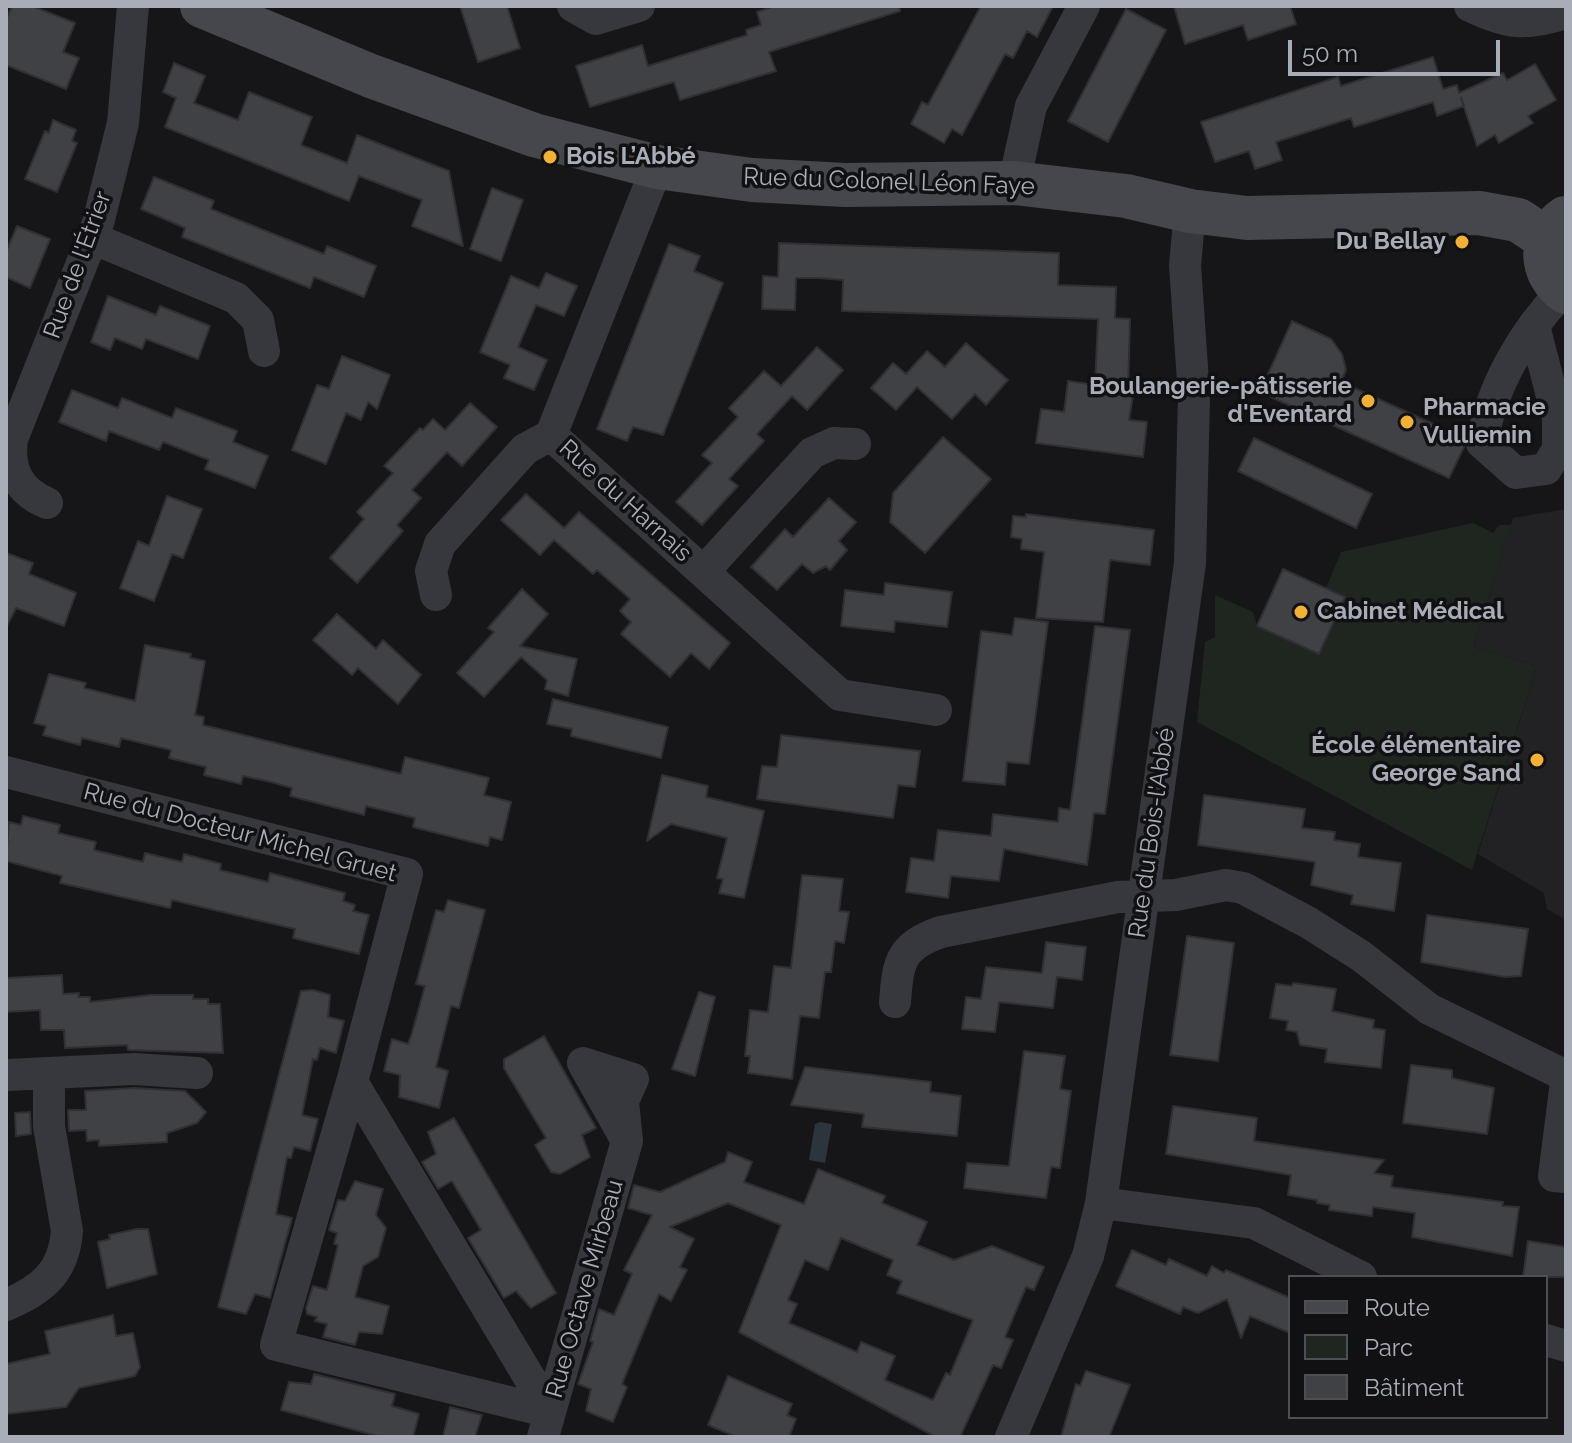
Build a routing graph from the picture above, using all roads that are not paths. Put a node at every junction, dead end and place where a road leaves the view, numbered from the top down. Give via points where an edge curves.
1 (133, 6) edge
2 (202, 6) edge
3 (573, 6) edge
4 (639, 6) edge
5 (1084, 6) edge
6 (1470, 6) edge
7 (1566, 13) edge
8 (657, 167) junction
9 (1014, 183) junction
10 (1190, 211) junction
11 (1556, 228) edge
12 (92, 238) junction
13 (1565, 291) edge
14 (1534, 326) dead end
15 (264, 351) dead end
16 (551, 435) junction
17 (855, 444) dead end
18 (47, 503) dead end
19 (704, 571) junction
20 (436, 595) dead end
21 (936, 710) dead end
22 (6, 772) edge
23 (1143, 895) junction
24 (895, 1002) dead end
25 (49, 1073) junction
26 (197, 1073) dead end
27 (7, 1075) edge
28 (1566, 1079) edge
29 (352, 1082) junction
30 (627, 1141) dead end
31 (1566, 1177) edge
32 (1101, 1203) junction
33 (1357, 1275) edge
34 (6, 1305) edge
35 (546, 1424) edge
36 (1011, 1437) edge

1 - 12 street, Rue de l'Étrier via 123,123
2 - 8 street, Rue du Colonel Léon Faye via 371,76 534,135
3 - 4 street via 596,19
5 - 9 street via 1031,106
6 - 7 street via 1517,24
8 - 9 street, Rue du Colonel Léon Faye via 845,185
8 - 16 street, Rue du Harnais
9 - 10 street, Rue du Colonel Léon Faye via 1126,196
10 - 11 street, Rue du Colonel Léon Faye via 1247,218 1479,213
10 - 23 street, Rue du Bois-l'Abbé via 1185,265 1194,396 1190,563
11 - 13 street via 1545,262
12 - 15 street via 236,298 258,320
12 - 18 street, Rue de l'Étrier via 12,439 16,479
13 - 14 street
16 - 19 street, Rue du Harnais
16 - 20 street via 525,449 440,544 431,571
17 - 19 street via 834,443 812,453
19 - 21 street, Rue du Harnais via 840,695
22 - 29 street, Rue du Docteur Michel Gruet via 407,874
23 - 24 street via 927,937 898,964
23 - 28 street via 1226,885 1259,895 1361,956 1429,1009
23 - 32 street, Rue du Bois-l'Abbé
25 - 26 street
25 - 27 street
25 - 34 street via 49,1126 66,1246 43,1286
28 - 31 street via 1554,1176
29 - 35 street
29 - 35 street via 276,1345
30 - 35 street, Rue Octave Mirbeau
32 - 33 street via 1254,1223
32 - 36 street, Rue du Bois-l'Abbé via 1088,1256

